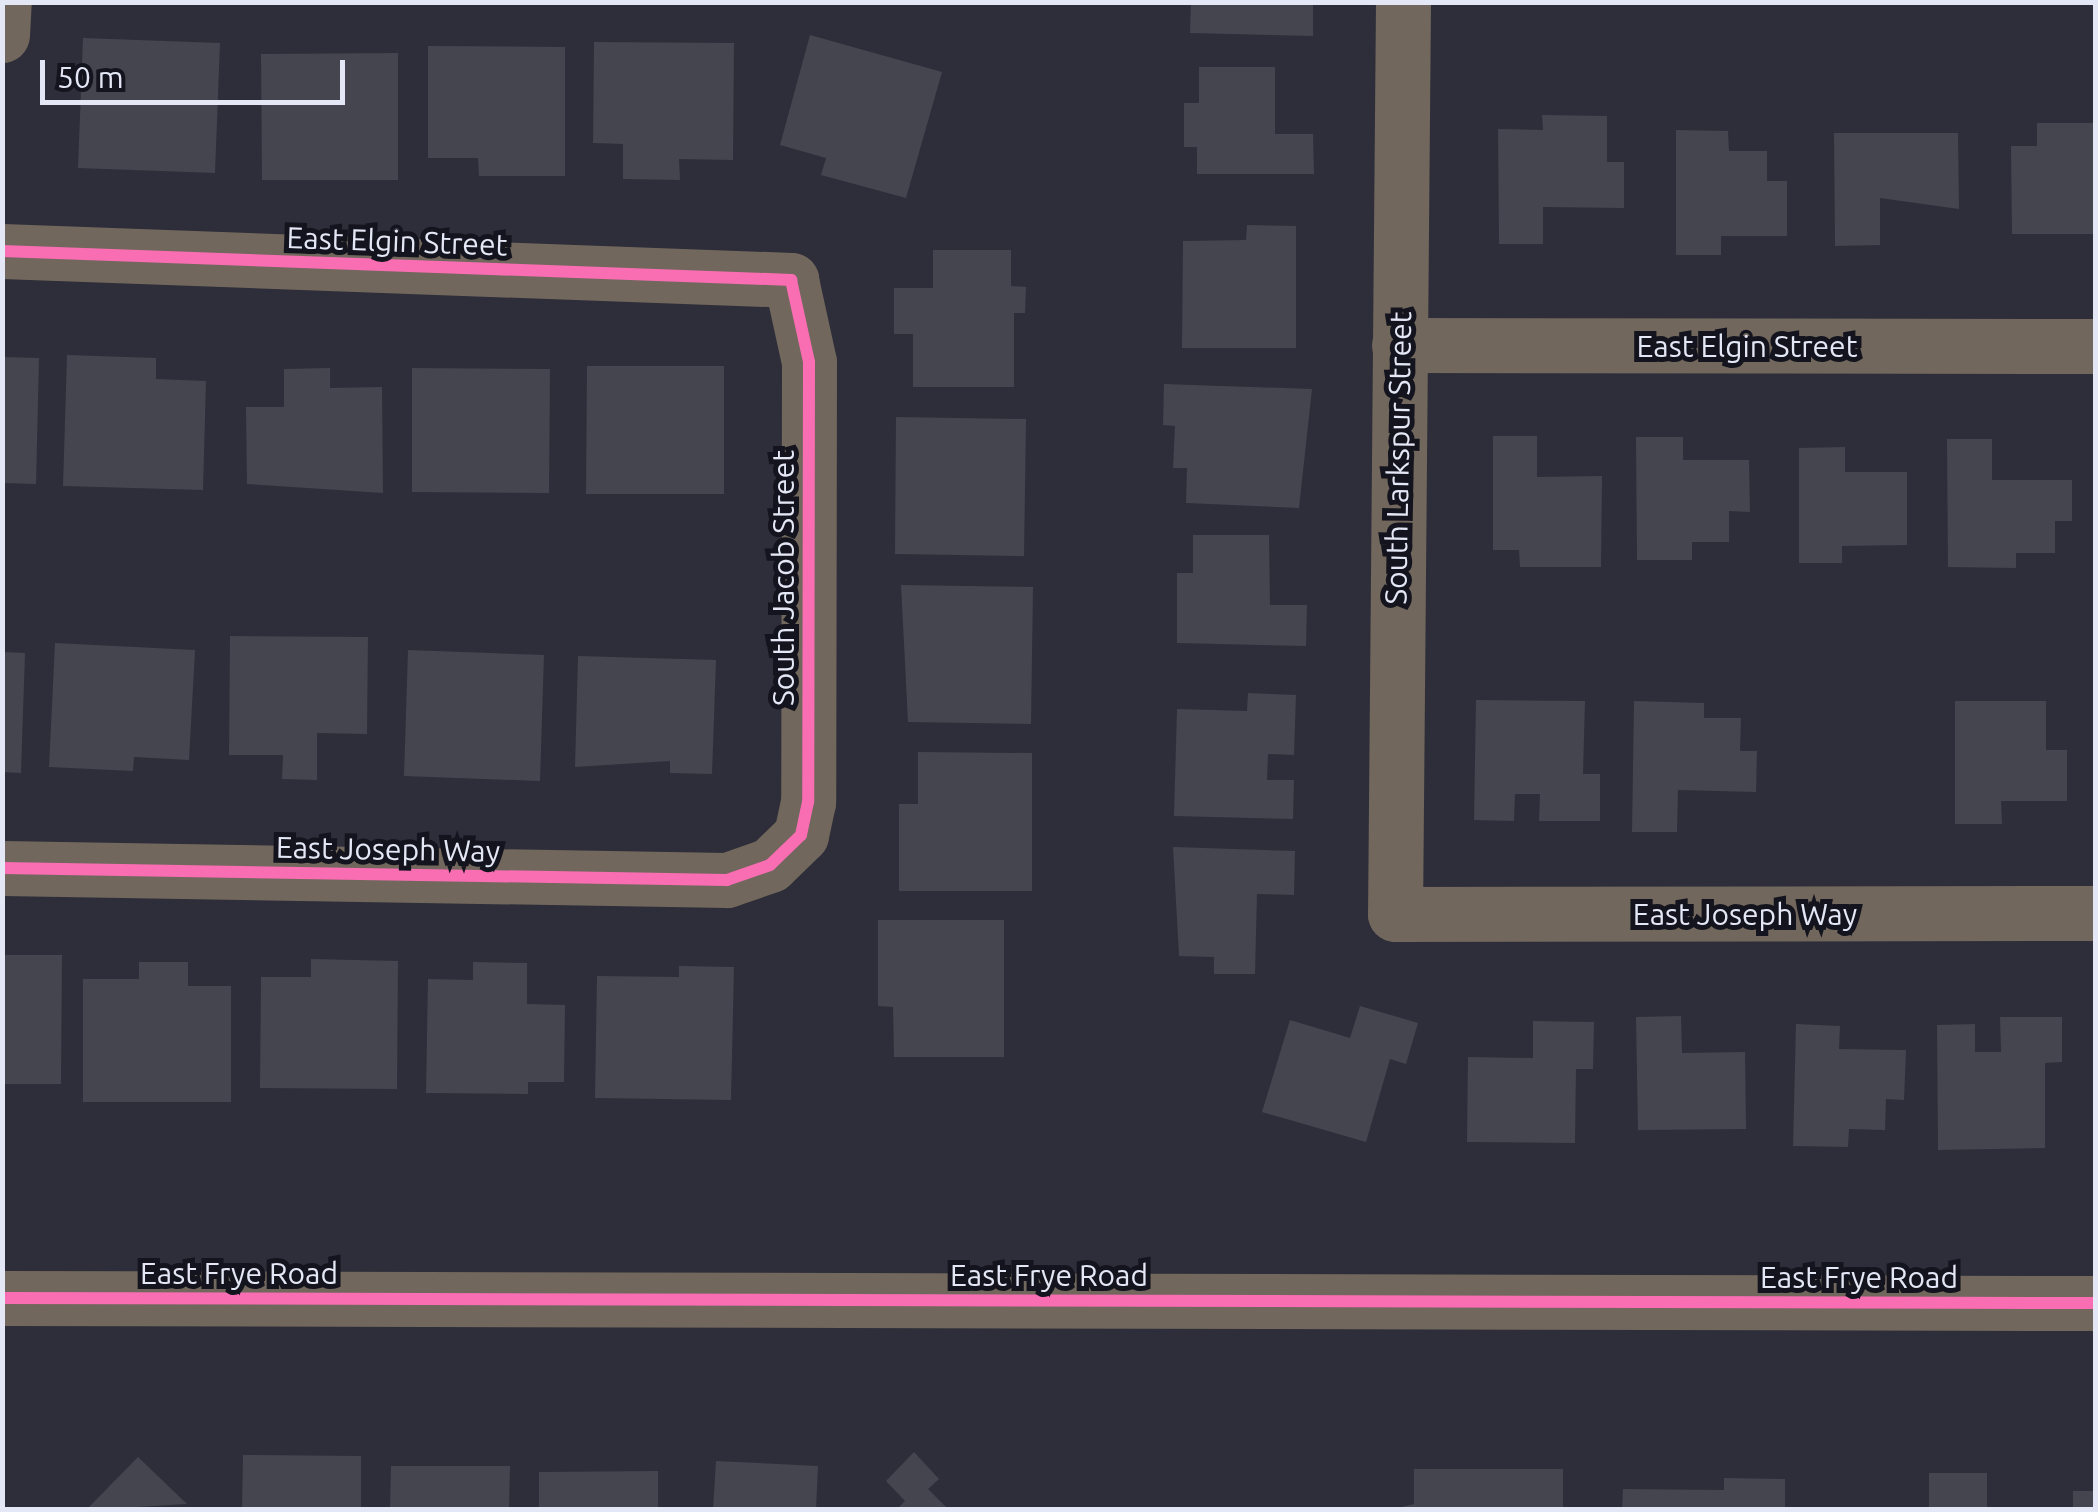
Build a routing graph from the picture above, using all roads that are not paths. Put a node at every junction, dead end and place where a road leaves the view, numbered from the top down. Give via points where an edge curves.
1 (4, 2) edge
2 (1403, 2) edge
3 (2, 35) edge
4 (2, 251) edge
5 (790, 280) joint
6 (1400, 345) junction
7 (2096, 346) edge
8 (770, 866) joint
9 (2, 868) edge
10 (2096, 913) edge
11 (1394, 914) joint
12 (2, 1298) edge
13 (2096, 1302) edge

1 - 3 street
2 - 6 street, South Larkspur Street
4 - 5 street, East Elgin Street
5 - 8 street, South Jacob Street via 806,319 809,362 808,802 801,836
6 - 7 street, East Elgin Street
6 - 11 street, South Larkspur Street
8 - 9 street, East Joseph Way via 726,880
10 - 11 street, East Joseph Way
12 - 13 street, East Frye Road

